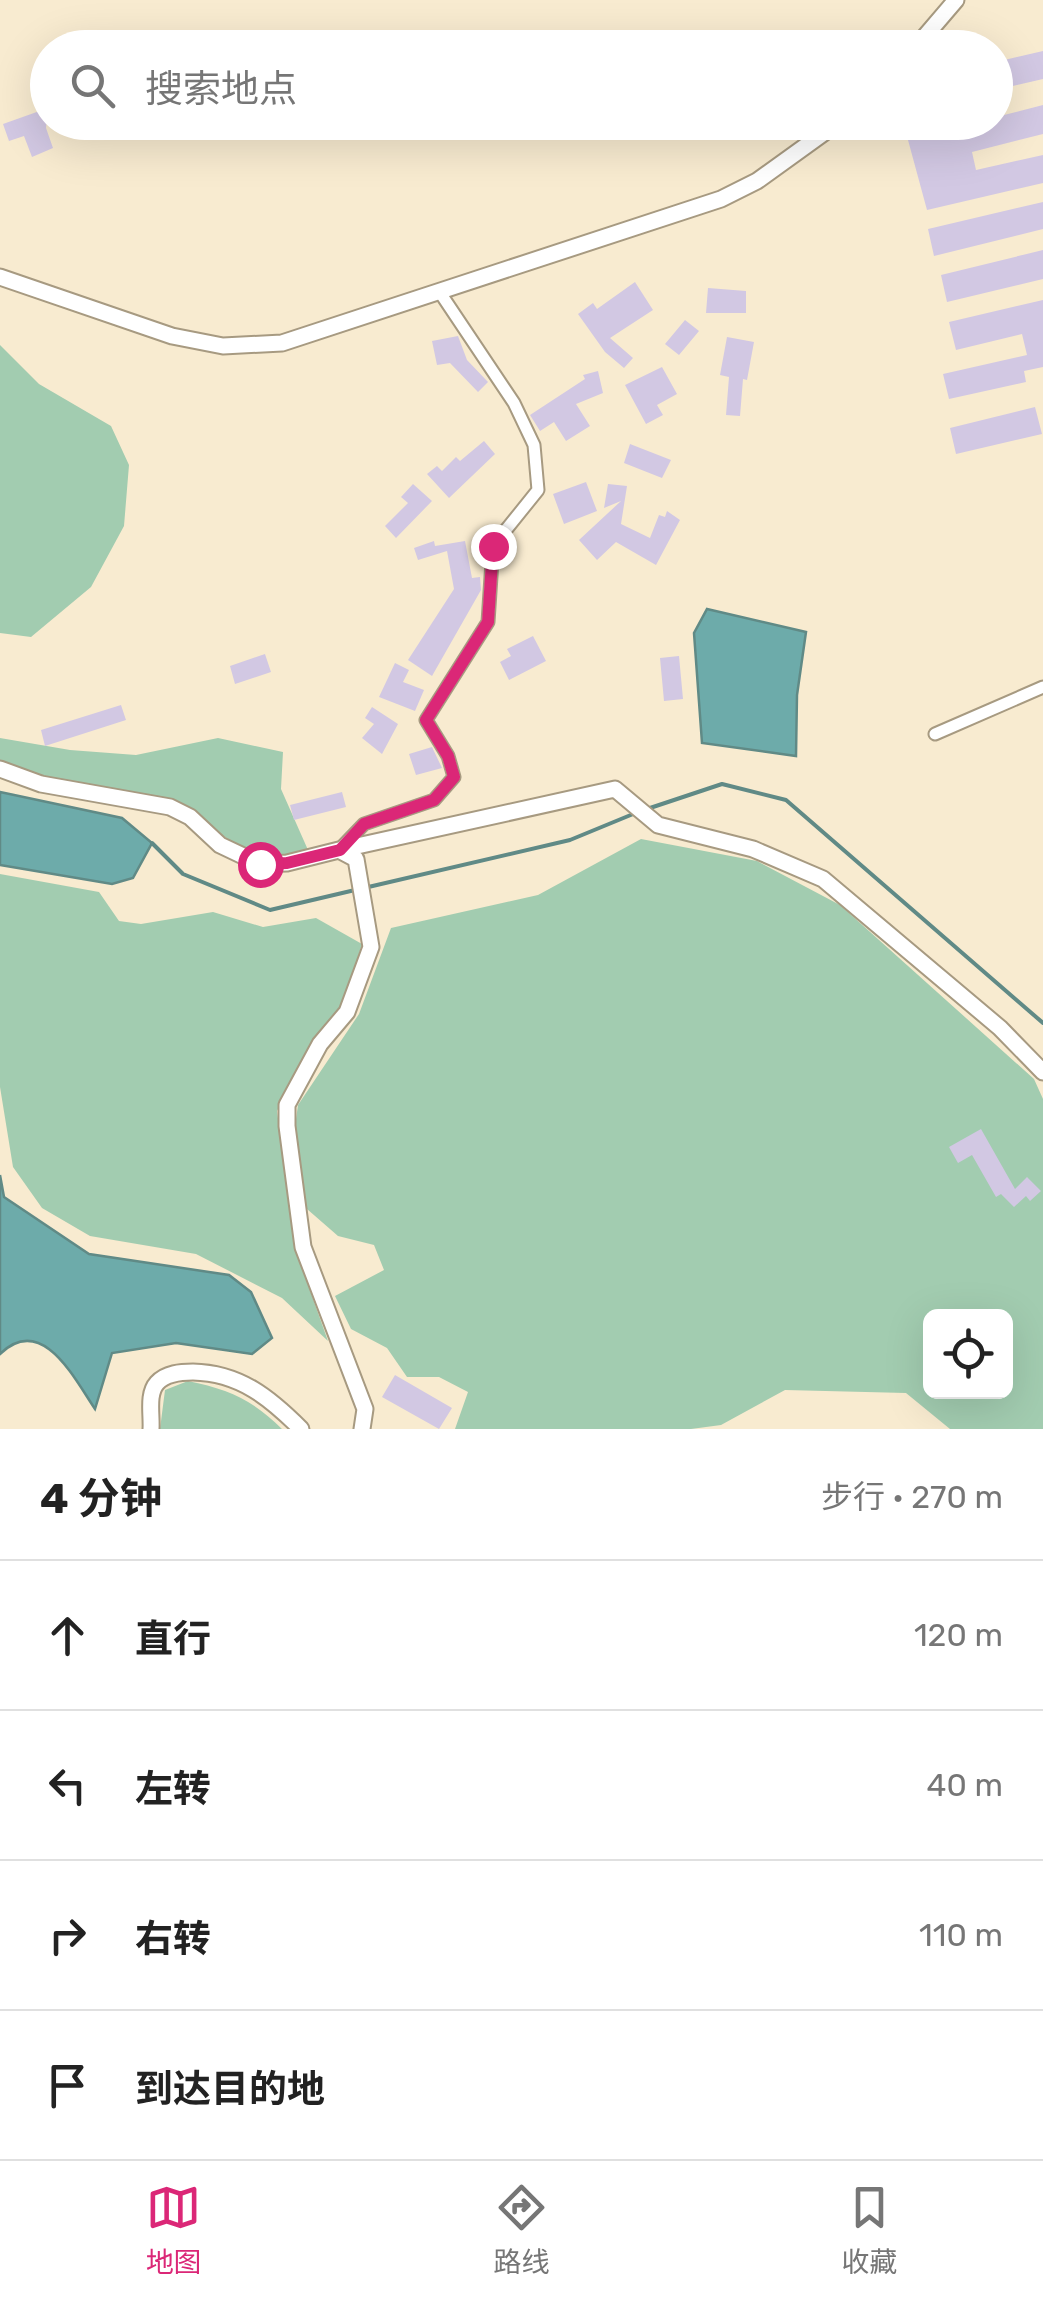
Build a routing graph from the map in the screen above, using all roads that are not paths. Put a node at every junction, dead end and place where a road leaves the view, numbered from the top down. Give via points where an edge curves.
1 (956, 0) edge
2 (930, 30) edge
3 (814, 140) edge
4 (0, 277) edge
5 (441, 294) junction
6 (1043, 687) edge
7 (935, 734) dead end
8 (0, 769) edge
9 (340, 850) junction
10 (1043, 1072) edge
11 (151, 1429) edge
12 (301, 1429) edge
13 (362, 1429) edge

1 - 2 street
3 - 5 street via 721,199
4 - 5 street via 172,336 223,346 282,343
5 - 9 street via 514,403 534,445 538,490 493,546 488,622 426,720 454,777 434,800 364,824
6 - 7 street
8 - 9 street via 41,784 170,807 220,845 260,864
9 - 10 street via 615,789 658,825 753,848 823,879
9 - 13 street via 356,859 371,947 347,1012 320,1044 287,1106 286,1126 303,1248 364,1410
11 - 12 street via 152,1394 174,1372 218,1373 247,1384

